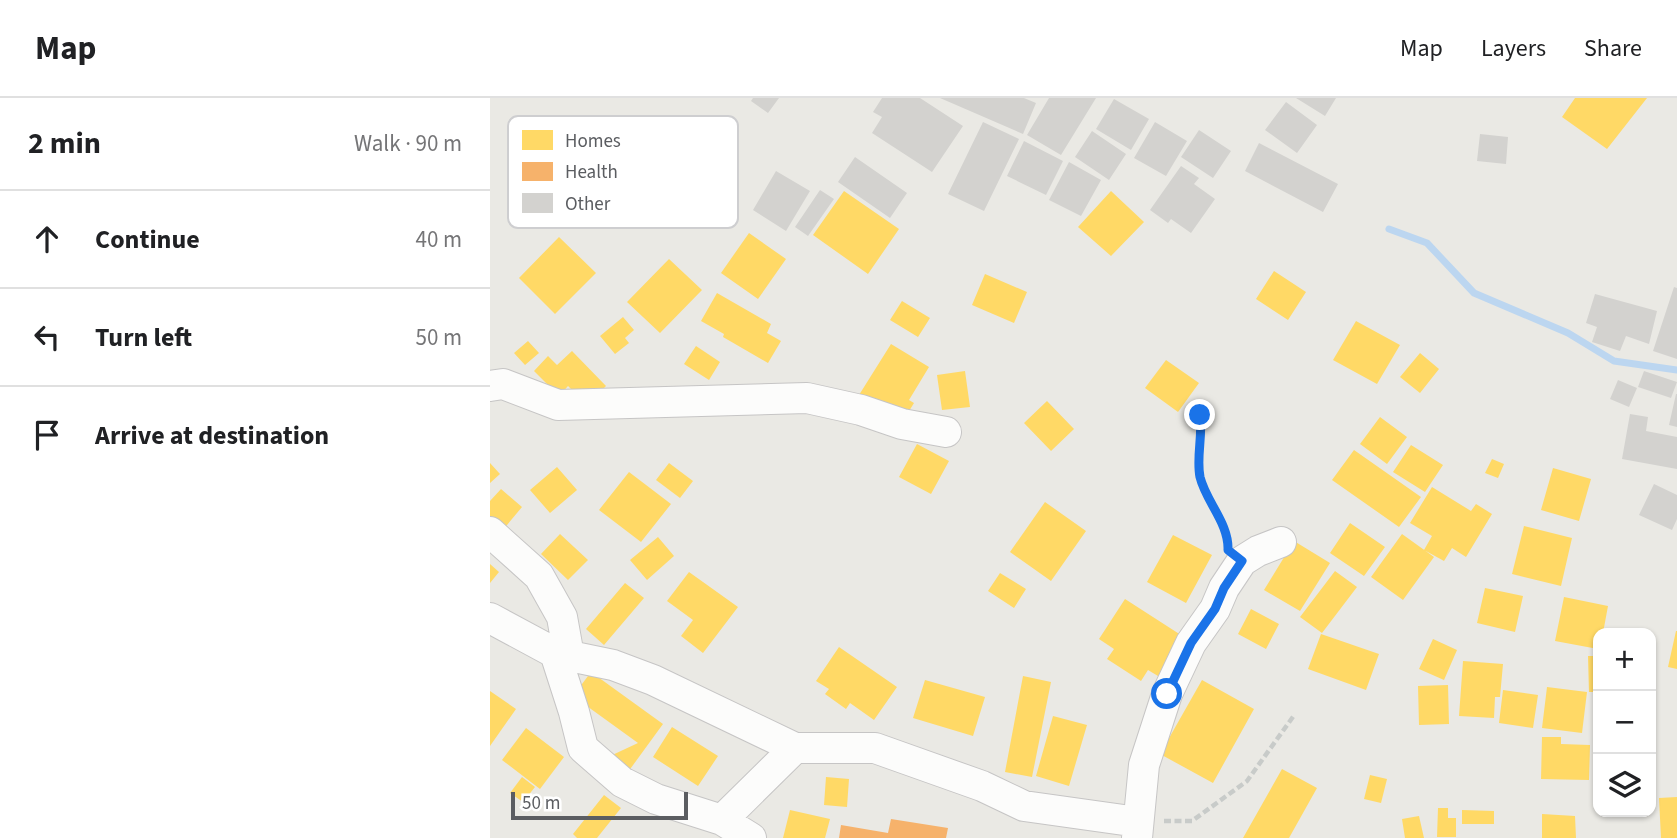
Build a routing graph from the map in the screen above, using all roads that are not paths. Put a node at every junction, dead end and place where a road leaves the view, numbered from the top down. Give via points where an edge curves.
1 (490, 386) edge
2 (946, 432) dead end
3 (490, 532) edge
4 (1281, 542) dead end
5 (490, 618) edge
6 (562, 655) junction
7 (796, 748) junction
8 (722, 820) junction
9 (1138, 830) edge
10 (751, 838) edge

1 - 2 street via 503,384 558,405 807,398
3 - 6 street via 539,576 562,617
4 - 9 street via 1242,561 1191,643 1167,694 1144,765
5 - 6 street
6 - 7 street via 653,680
6 - 8 street via 583,748 622,782 656,799
7 - 8 street
7 - 9 street via 875,748 1024,806
8 - 10 street

